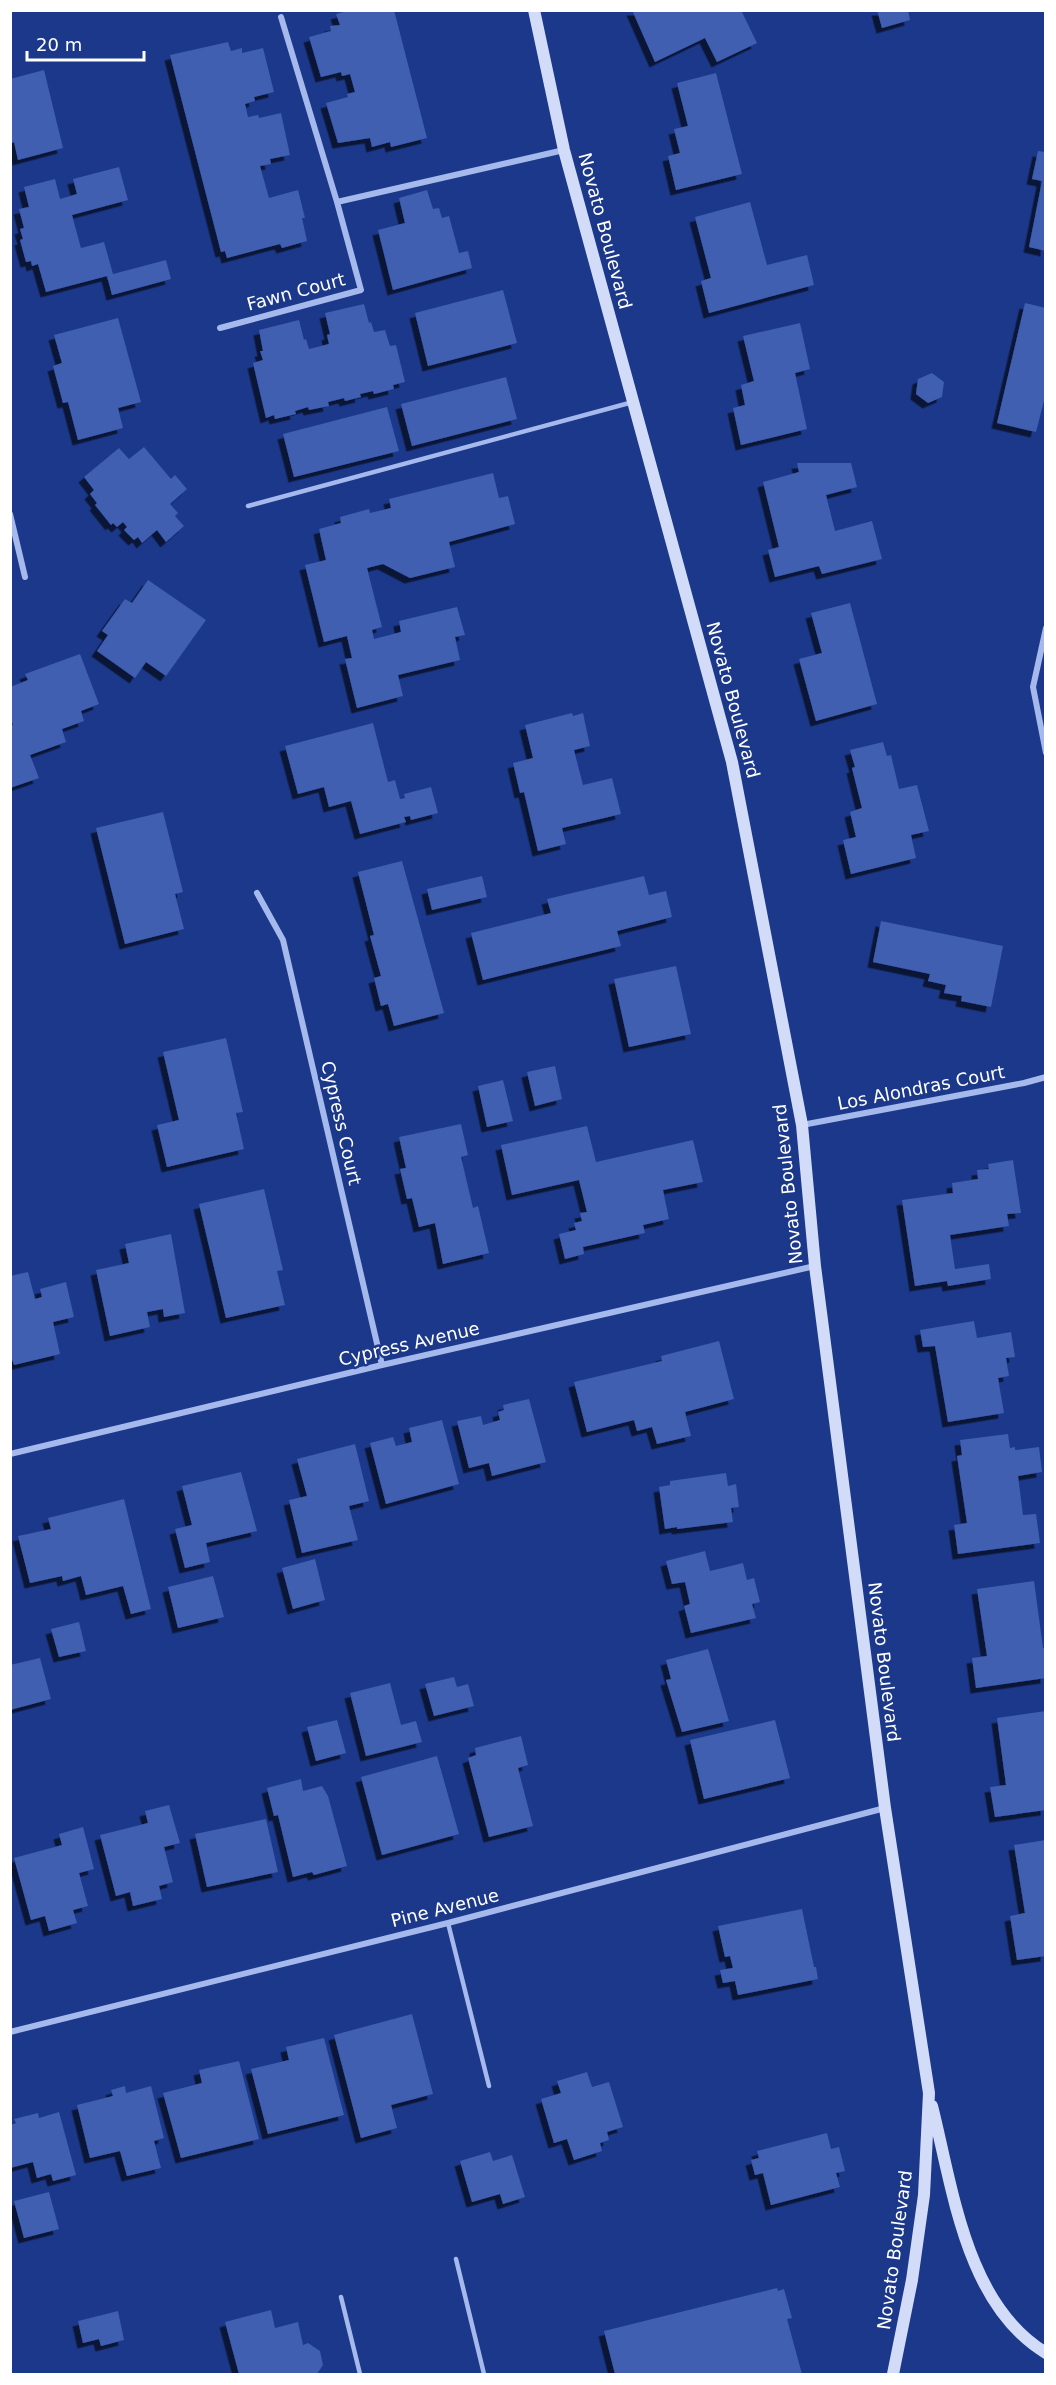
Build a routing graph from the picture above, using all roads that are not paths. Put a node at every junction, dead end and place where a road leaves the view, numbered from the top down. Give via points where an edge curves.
1 (534, 10) edge
2 (281, 17) dead end
3 (564, 150) junction
4 (337, 202) junction
5 (220, 328) dead end
6 (633, 402) junction
7 (248, 506) dead end
8 (10, 514) edge
9 (25, 577) dead end
10 (1046, 628) edge
11 (1046, 753) edge
12 (257, 893) dead end
13 (1046, 1077) edge
14 (802, 1125) junction
15 (815, 1266) junction
16 (382, 1365) junction
17 (10, 1454) edge
18 (885, 1808) junction
19 (448, 1923) junction
20 (10, 2032) edge
21 (489, 2086) dead end
22 (928, 2093) junction
23 (456, 2259) dead end
24 (341, 2296) dead end
25 (1046, 2353) edge
26 (360, 2374) edge
27 (484, 2374) edge
28 (892, 2374) edge

1 - 3 main road, Novato Boulevard
2 - 4 street, Fawn Court
3 - 4 street
3 - 6 main road, Novato Boulevard
4 - 5 street, Fawn Court via 361,290
6 - 7 lane
6 - 14 main road, Novato Boulevard via 732,762
8 - 9 street
10 - 11 street via 1033,687
12 - 16 street, Cypress Court via 283,940
13 - 14 street, Los Alondras Court
14 - 15 main road, Novato Boulevard
15 - 16 street, Cypress Avenue
15 - 18 main road, Novato Boulevard
16 - 17 street, Cypress Avenue
18 - 19 street, Pine Avenue
18 - 22 main road, Novato Boulevard
19 - 20 street, Pine Avenue
19 - 21 lane
22 - 25 main road via 968,2250 991,2296 1017,2333
22 - 28 main road, Novato Boulevard via 924,2194 912,2280
23 - 27 lane
24 - 26 lane

